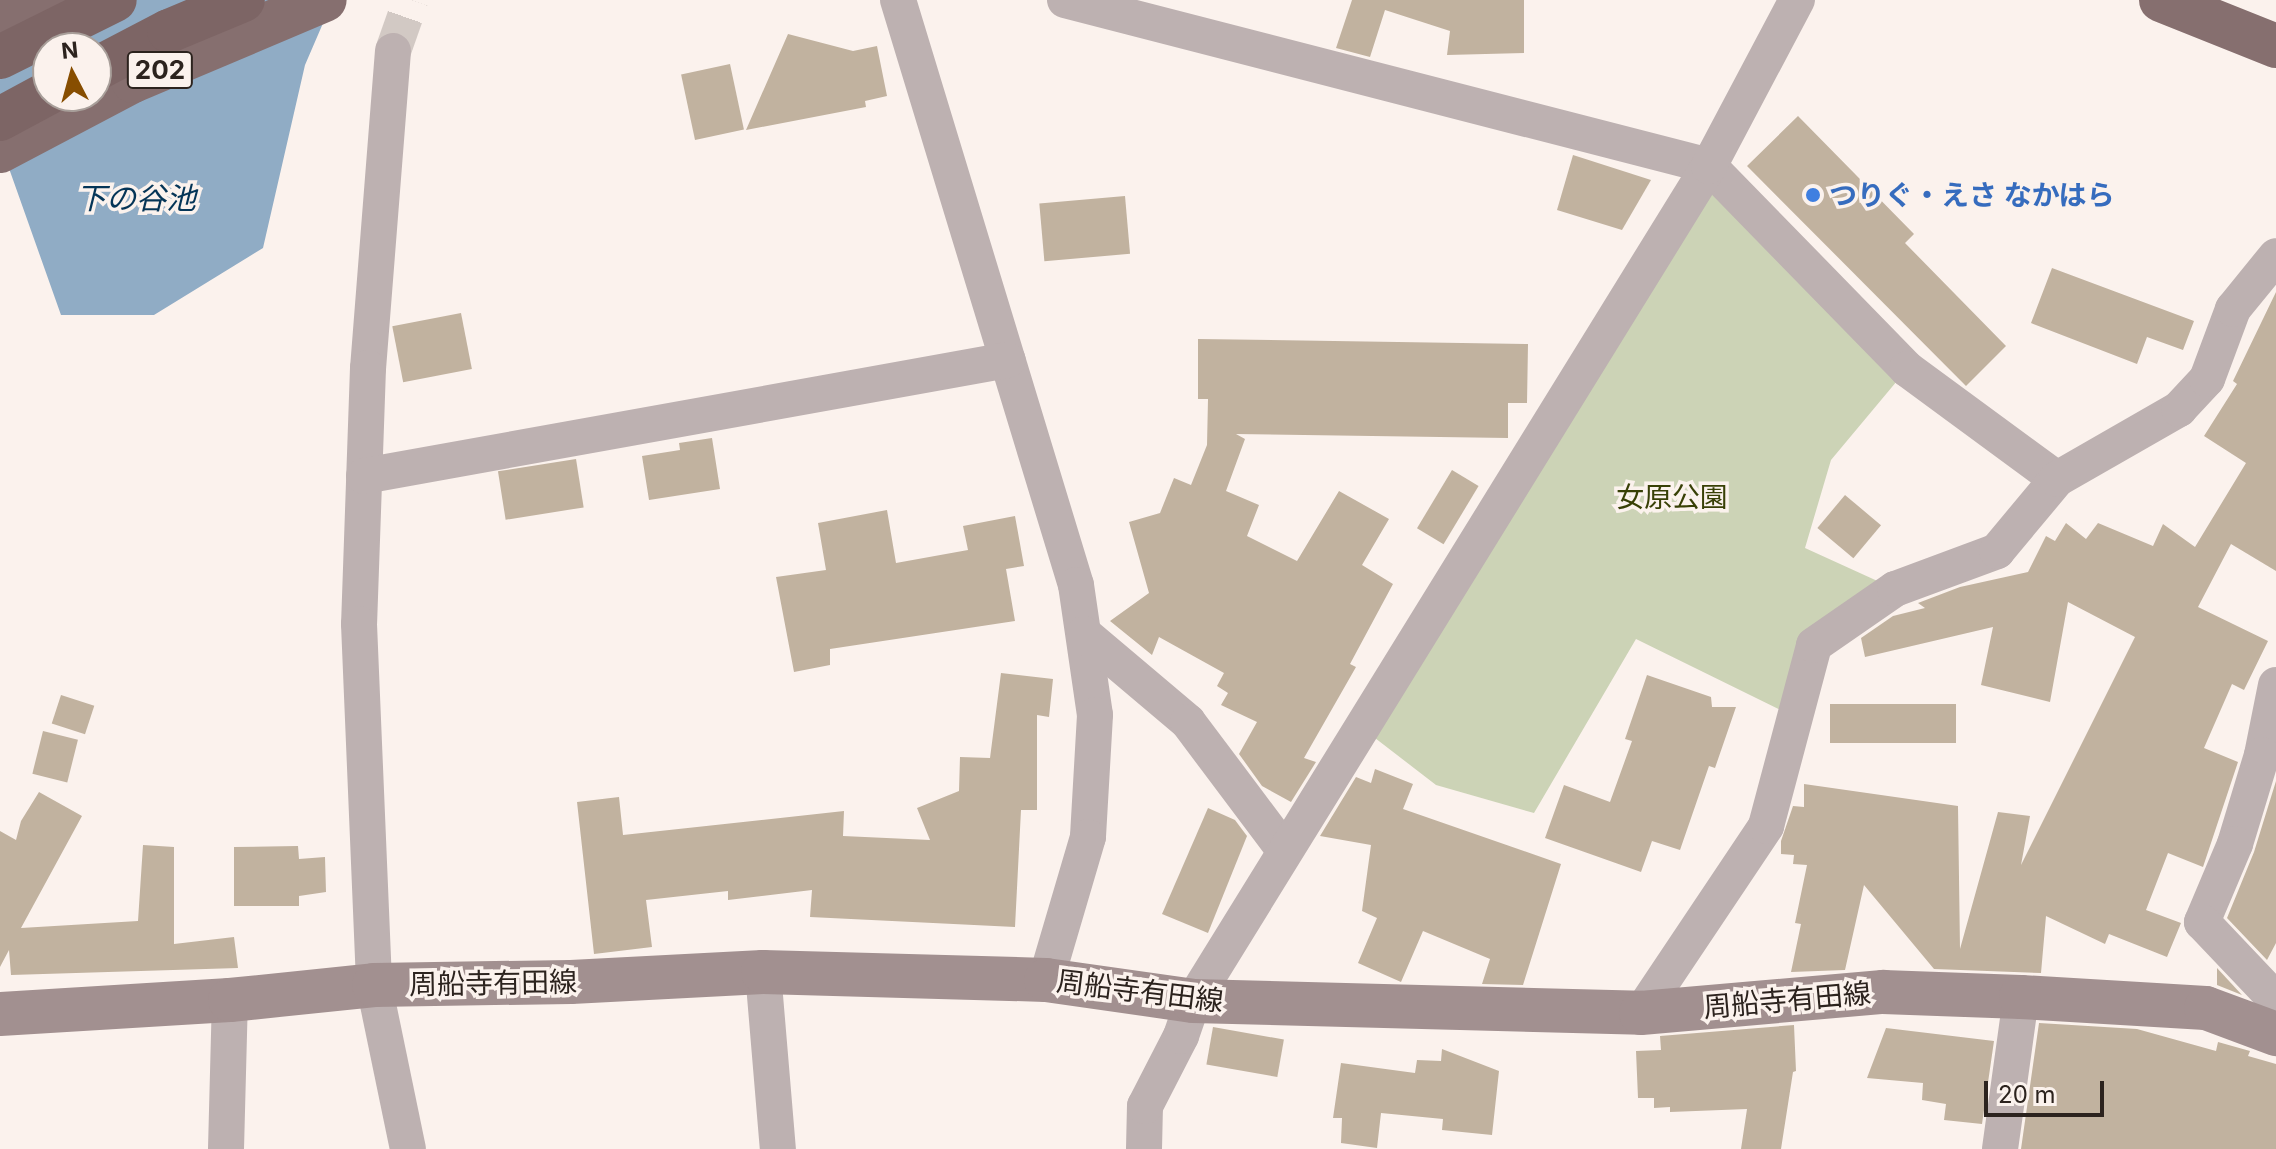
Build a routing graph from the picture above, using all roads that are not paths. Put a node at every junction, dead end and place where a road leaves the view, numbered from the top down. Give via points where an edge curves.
1 (46, 0) edge
2 (115, 0) edge
3 (243, 0) edge
4 (325, 0) edge
5 (898, 0) edge
6 (1065, 0) edge
7 (1797, 0) edge
8 (2161, 0) edge
9 (0, 21) edge
10 (2276, 46) edge
11 (393, 51) tunnel mouth
12 (0, 57) edge
13 (112, 61) edge
14 (32, 102) edge
15 (0, 119) edge
16 (0, 151) edge
17 (1709, 166) junction
18 (2276, 256) edge
19 (1008, 360) junction
20 (364, 476) junction
21 (2057, 479) junction
22 (1084, 634) junction
23 (2276, 685) edge
24 (2271, 738) edge
25 (1285, 851) junction
26 (763, 972) junction
27 (1046, 980) junction
28 (374, 985) junction
29 (2021, 997) junction
30 (230, 1000) junction
31 (2276, 1000) edge
32 (1193, 1001) junction
33 (1641, 1013) junction
34 (0, 1014) edge
35 (2276, 1034) edge
36 (226, 1149) edge
37 (408, 1149) edge
38 (778, 1149) edge
39 (1144, 1149) edge
40 (2000, 1149) edge

1 - 9 highway
2 - 12 highway
3 - 13 highway
4 - 16 highway, 202 via 133,81
5 - 19 street
6 - 17 street
7 - 17 street
8 - 10 highway
11 - 20 street
14 - 15 highway
17 - 21 street via 1907,369
17 - 25 street
18 - 21 street via 2233,309 2207,379 2179,409
19 - 20 street
19 - 22 street via 1076,585
20 - 28 street via 359,624
21 - 33 street via 1997,551 1895,589 1814,645 1766,826
22 - 25 street via 1188,722
22 - 27 street via 1095,715 1088,837
23 - 24 street
24 - 31 street via 2202,922
25 - 32 street
26 - 27 main road, 周船寺有田線
26 - 28 main road, 周船寺有田線
26 - 38 street
27 - 32 main road, 周船寺有田線
28 - 30 main road, 周船寺有田線
28 - 37 street
29 - 33 main road, 周船寺有田線 via 1883,992
29 - 35 main road, 周船寺有田線 via 2206,1008
29 - 40 street
30 - 34 main road, 周船寺有田線
30 - 36 street
32 - 33 main road, 周船寺有田線
32 - 39 street via 1145,1106

